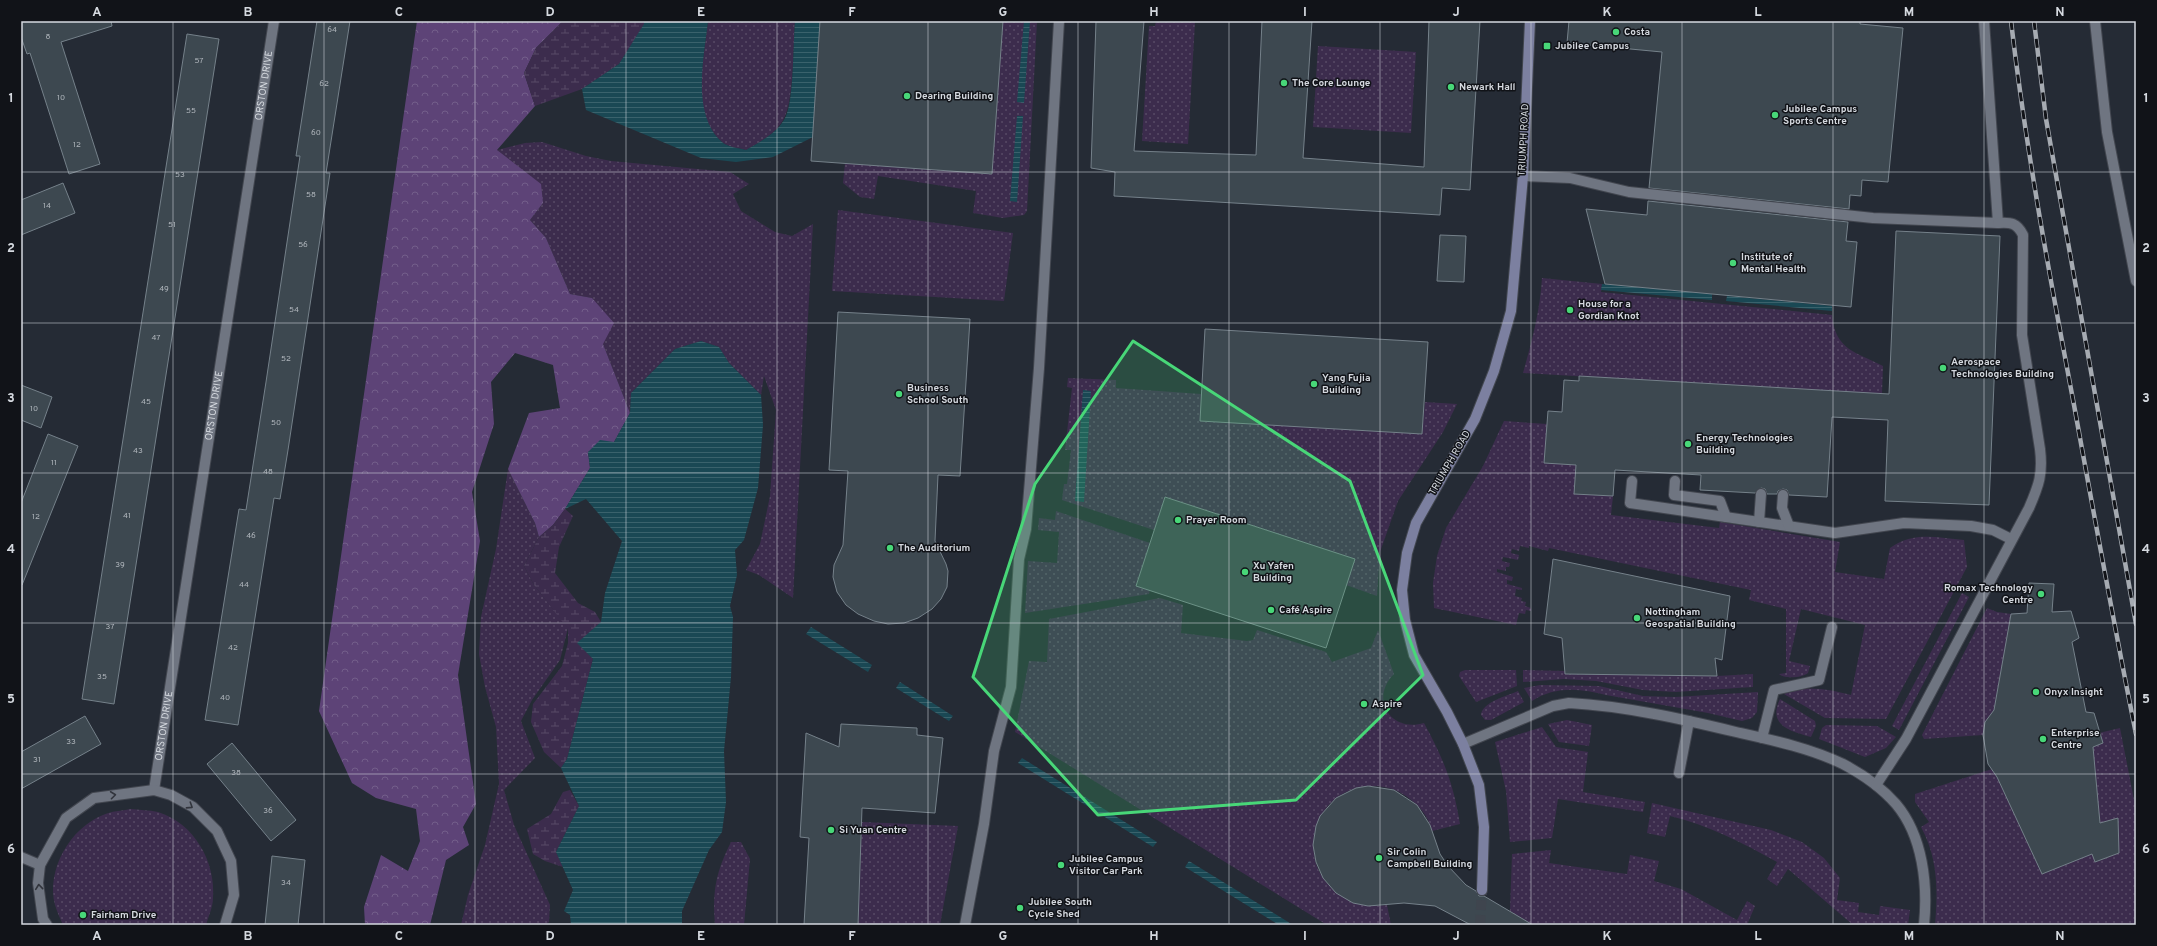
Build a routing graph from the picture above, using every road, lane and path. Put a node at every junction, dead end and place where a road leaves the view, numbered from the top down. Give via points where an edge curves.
1 (274, 21) edge
2 (1059, 21) edge
3 (1530, 21) edge
4 (1984, 21) edge
5 (2094, 21) edge
6 (1522, 176) junction
7 (1998, 223) junction
8 (2136, 281) edge
9 (1632, 481) dead end
10 (1675, 481) dead end
11 (1760, 494) dead end
12 (1783, 495) dead end
13 (1726, 517) junction
14 (1759, 522) junction
15 (1789, 526) junction
16 (2011, 539) junction
17 (1832, 627) dead end
18 (1689, 721) junction
19 (1762, 738) junction
20 (1463, 744) junction
21 (1679, 773) dead end
22 (1876, 785) junction
23 (154, 790) junction
24 (21, 857) edge
25 (40, 865) junction
26 (1482, 890) tunnel mouth
27 (47, 925) edge
28 (225, 925) edge
29 (965, 925) edge
30 (1924, 925) edge

1 - 23 street, ORSTON DRIVE
2 - 29 street via 1039,360 1026,529 1019,559 1011,688 994,751 984,824
3 - 6 street, TRIUMPH ROAD
4 - 7 street
5 - 8 street via 2107,132
6 - 7 street via 1570,178 1629,192 1873,218
6 - 20 street, TRIUMPH ROAD via 1514,289 1504,340 1475,419 1416,523 1407,553 1402,590 1405,620 1414,655
7 - 16 street via 2011,222 2019,227 2023,235 2022,335 2042,465 2040,482
9 - 13 street via 1630,504
10 - 13 street via 1674,495 1720,502
11 - 14 street
12 - 15 street via 1782,508
13 - 14 street
14 - 15 street
15 - 16 street via 1835,533 1904,523 1971,526 1993,530
16 - 22 street via 1906,739
17 - 19 street via 1819,680 1774,690
18 - 19 street
18 - 20 street via 1569,703 1553,706
18 - 21 street
19 - 22 street via 1810,751 1844,764
20 - 26 street, TRIUMPH ROAD via 1482,804
22 - 30 street via 1896,804 1911,827 1923,867 1926,900
25 -> 23 street via 66,818 94,798
23 -> 28 street via 171,795 193,807 217,831 231,861 234,895
24 - 25 street
27 -> 25 street via 38,883

